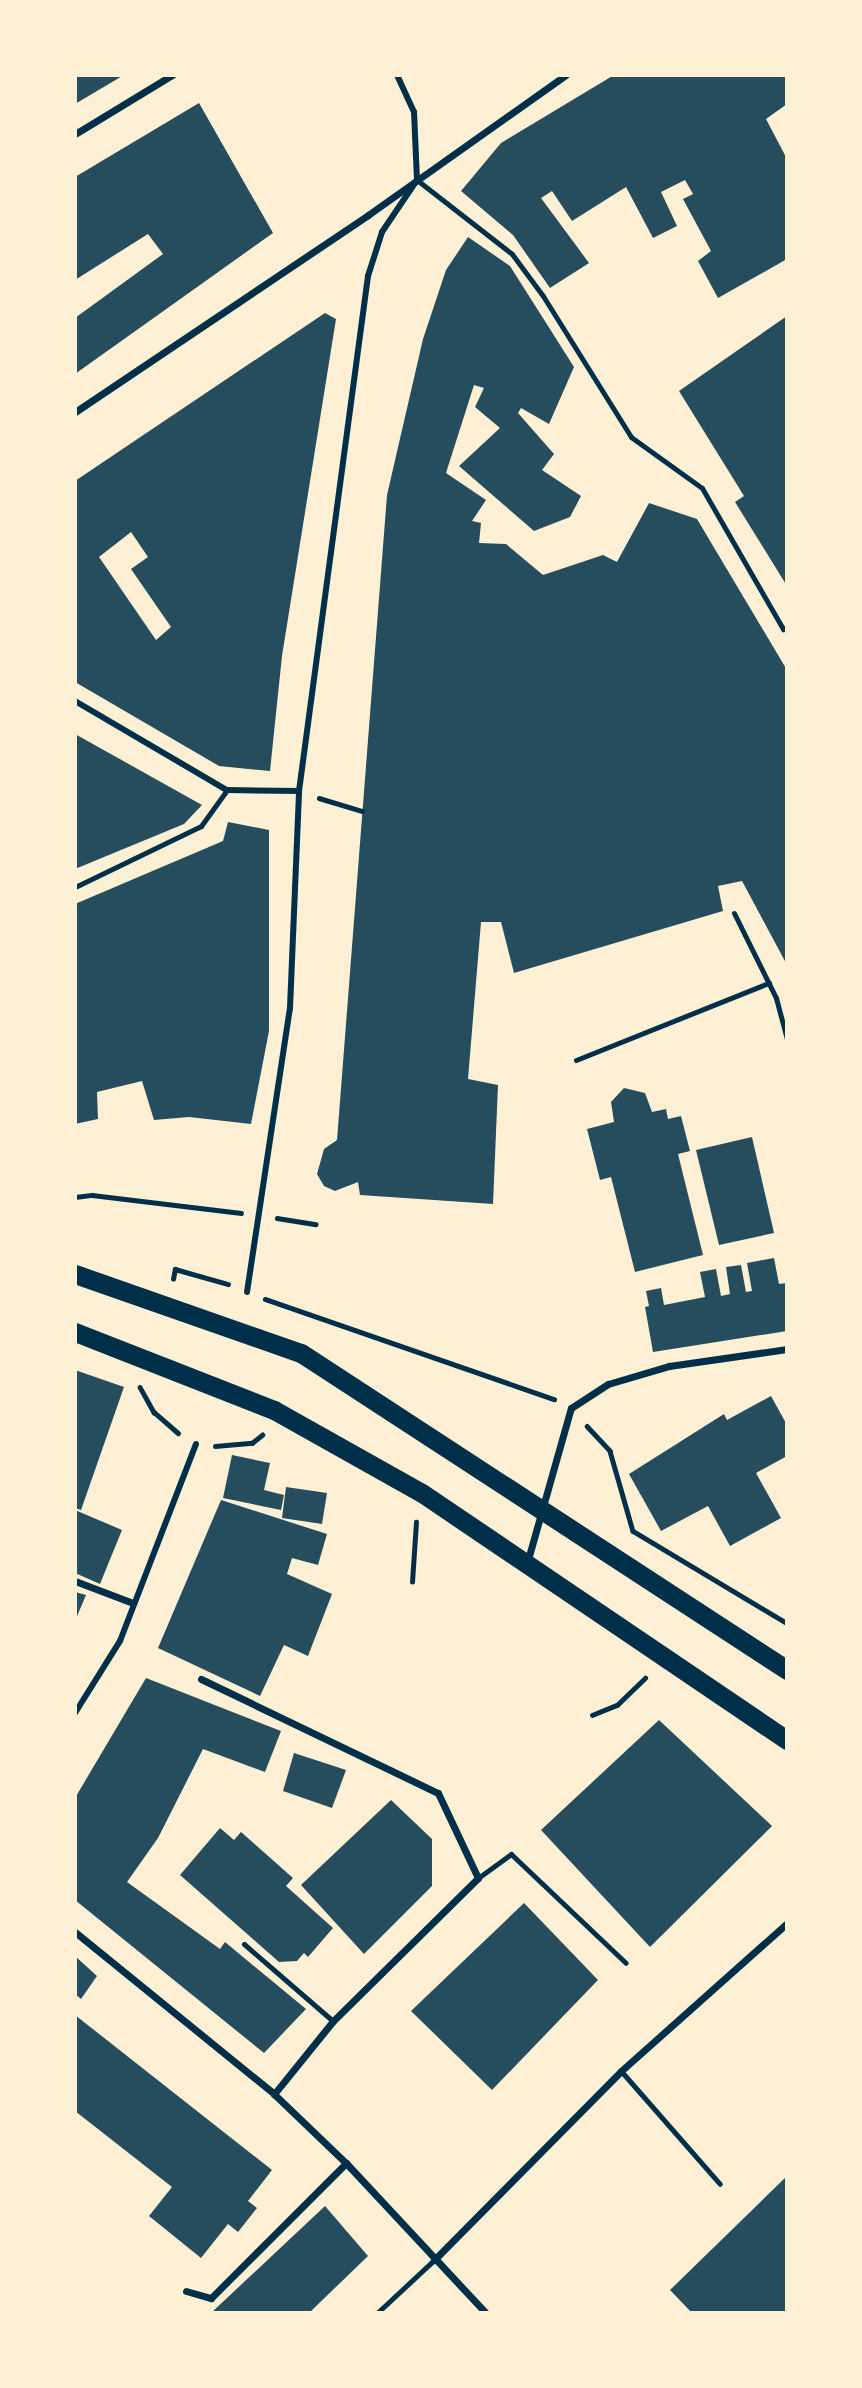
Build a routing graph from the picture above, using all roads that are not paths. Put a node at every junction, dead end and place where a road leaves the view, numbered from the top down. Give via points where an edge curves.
1 (172, 75) edge
2 (397, 75) edge
3 (566, 75) edge
4 (75, 134) edge
5 (417, 180) junction
6 (75, 412) edge
7 (787, 627) edge
8 (75, 701) edge
9 (227, 790) junction
10 (299, 792) junction
11 (75, 887) edge
12 (734, 913) dead end
13 (769, 983) junction
14 (787, 1039) edge
15 (576, 1060) dead end
16 (75, 1274) edge
17 (247, 1292) road end
18 (75, 1332) edge
19 (787, 1349) edge
20 (196, 1444) dead end
21 (543, 1510) junction
22 (527, 1564) junction
23 (75, 1581) edge
24 (133, 1603) junction
25 (787, 1670) edge
26 (201, 1679) dead end
27 (75, 1713) edge
28 (787, 1741) edge
29 (478, 1878) junction
30 (787, 1923) edge
31 (75, 1932) edge
32 (244, 1944) dead end
33 (626, 1963) dead end
34 (333, 2021) junction
35 (621, 2071) junction
36 (274, 2094) junction
37 (346, 2163) junction
38 (720, 2184) dead end
39 (434, 2260) junction
40 (186, 2291) dead end
41 (377, 2313) edge
42 (486, 2313) edge

1 - 4 street
2 - 5 street via 414,112
3 - 5 street
5 - 6 street
5 - 7 lane via 512,254 631,437 702,488 783,629
5 - 10 street via 382,232 368,276
8 - 9 street
9 - 10 street
9 - 11 lane via 201,826
10 - 17 street via 290,1008
12 - 13 lane
13 - 14 lane
13 - 15 lane
16 - 21 highway via 301,1353
18 - 22 highway via 274,1410 422,1493
19 - 21 street via 669,1366 608,1384 571,1408
20 - 24 street
21 - 22 street
21 - 25 highway
22 - 28 highway
23 - 24 street
24 - 27 street via 120,1641
26 - 29 street via 438,1793
29 - 33 lane via 511,1854
29 - 34 street
30 - 35 street
31 - 36 street
32 - 34 lane
34 - 36 street
35 - 38 lane
35 - 39 street
36 - 37 street
37 - 39 street
37 - 40 street via 211,2298
39 - 41 lane
39 - 42 street

